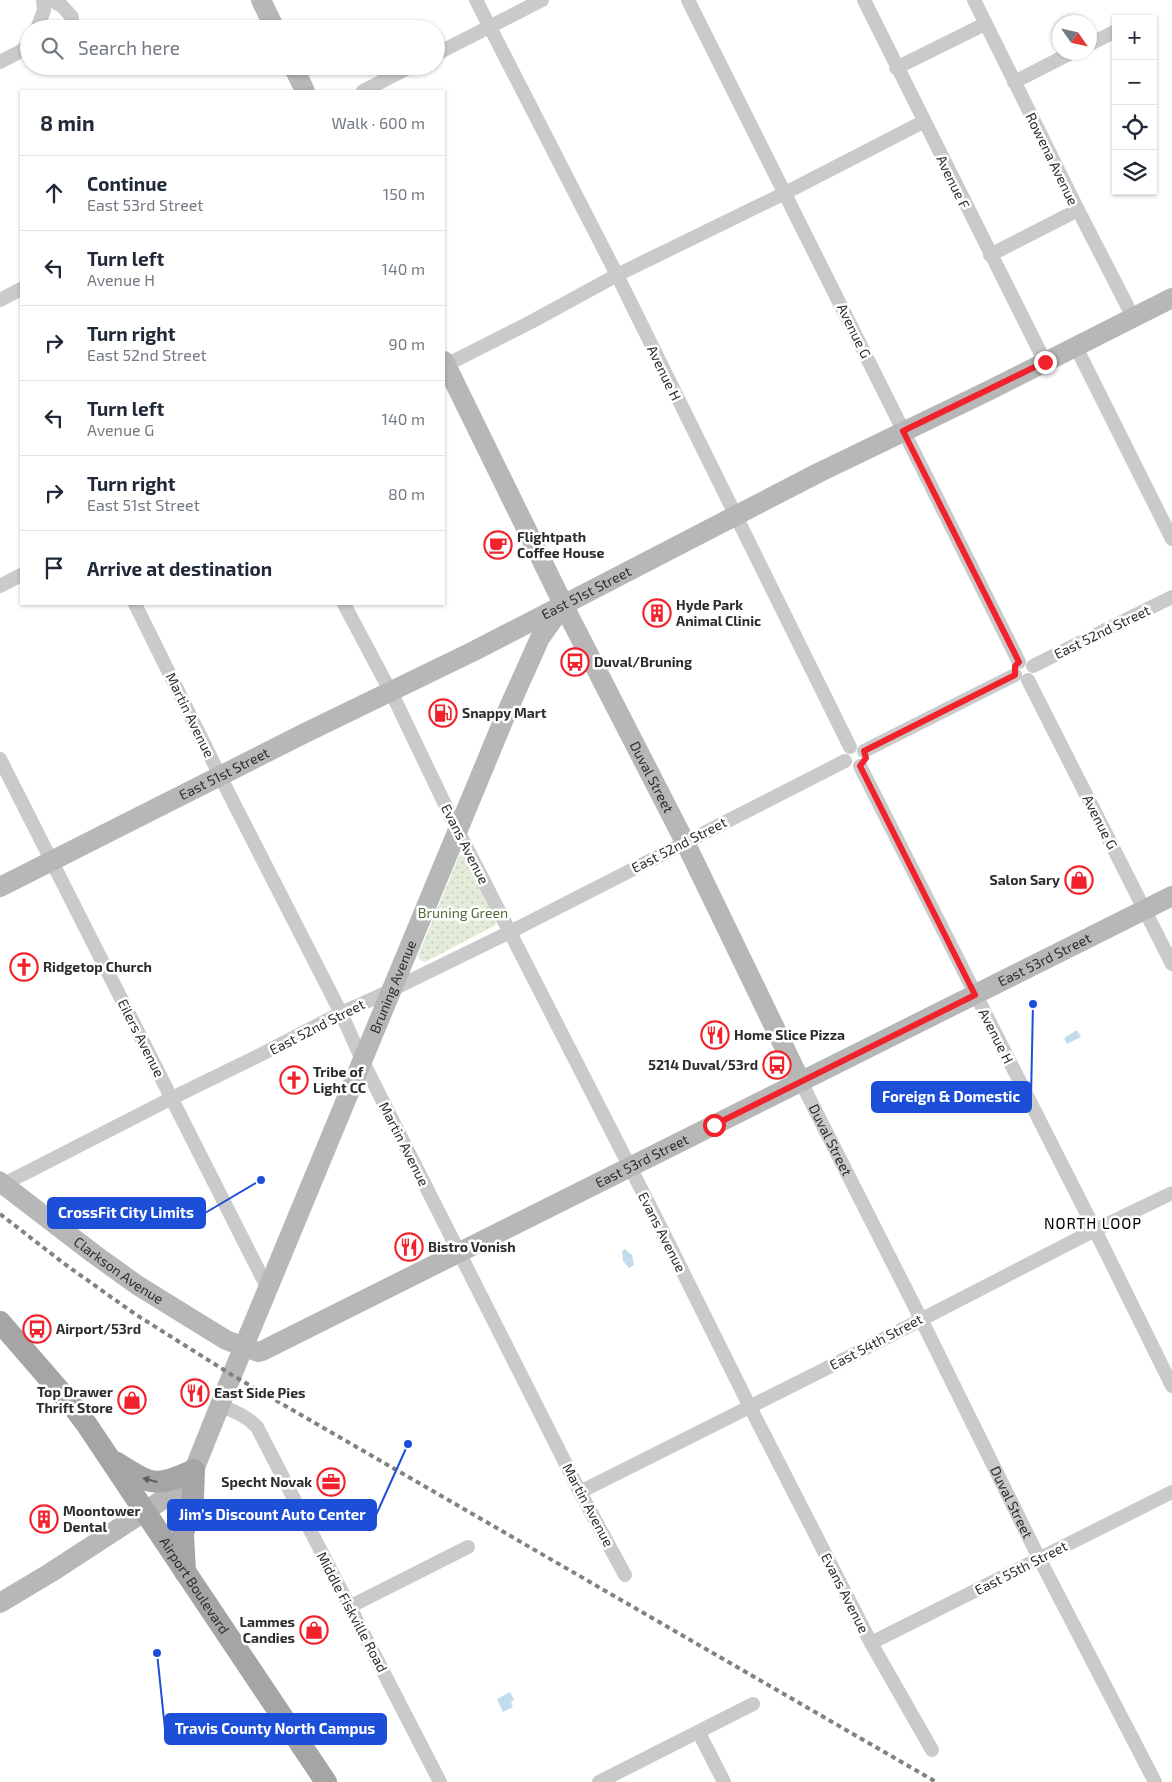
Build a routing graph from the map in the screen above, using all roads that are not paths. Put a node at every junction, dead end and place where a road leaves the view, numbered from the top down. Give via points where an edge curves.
1 (43, 0) edge
2 (51, 0) edge
3 (260, 0) edge
4 (476, 0) edge
5 (542, 0) edge
6 (688, 0) edge
7 (864, 0) edge
8 (974, 0) edge
9 (41, 20) edge
10 (72, 20) edge
11 (270, 20) edge
12 (985, 24) junction
13 (489, 26) junction
14 (1112, 33) edge
15 (1097, 40) edge
16 (445, 49) edge
17 (20, 52) edge
18 (1057, 60) edge
19 (0, 62) edge
20 (896, 68) junction
21 (297, 75) edge
22 (394, 75) edge
23 (1014, 82) junction
24 (305, 90) edge
25 (365, 90) edge
26 (923, 122) junction
27 (785, 193) junction
28 (1078, 210) junction
29 (990, 255) junction
30 (616, 275) junction
31 (20, 290) edge
32 (1172, 298) edge
33 (0, 300) edge
34 (1133, 317) junction
35 (1076, 346) junction
36 (1045, 362) junction
37 (445, 364) edge
38 (445, 366) edge
39 (903, 431) junction
40 (735, 516) junction
41 (1172, 539) edge
42 (20, 576) edge
43 (0, 586) edge
44 (1172, 598) edge
45 (564, 604) junction
46 (135, 605) edge
47 (345, 605) edge
48 (1022, 668) junction
49 (390, 691) junction
50 (850, 747) junction
51 (864, 751) junction
52 (0, 759) edge
53 (845, 761) junction
54 (860, 766) junction
55 (220, 777) junction
56 (459, 832) junction
57 (685, 842) junction
58 (51, 861) junction
59 (0, 887) edge
60 (1172, 896) edge
61 (1145, 910) junction
62 (510, 932) junction
63 (1172, 964) edge
64 (392, 990) junction
65 (975, 995) junction
66 (341, 1012) junction
67 (363, 1062) junction
68 (801, 1082) junction
69 (172, 1098) junction
70 (630, 1167) junction
71 (1, 1181) edge
72 (1172, 1193) edge
73 (1095, 1230) junction
74 (460, 1253) junction
75 (268, 1290) junction
76 (921, 1319) junction
77 (4, 1334) edge
78 (244, 1347) junction
79 (1172, 1386) edge
80 (220, 1405) junction
81 (750, 1407) junction
82 (110, 1459) junction
83 (194, 1470) junction
84 (580, 1492) junction
85 (1172, 1492) edge
86 (145, 1512) junction
87 (468, 1547) dead end
88 (1039, 1558) junction
89 (186, 1574) junction
90 (625, 1574) dead end
91 (0, 1603) edge
92 (350, 1607) junction
93 (871, 1643) junction
94 (753, 1704) dead end
95 (699, 1733) junction
96 (932, 1750) dead end
97 (326, 1782) edge
98 (440, 1782) edge
99 (599, 1782) edge
100 (724, 1782) edge
101 (1155, 1782) edge

1 - 9 street
2 - 10 street via 62,6
3 - 11 street
4 - 13 street, Avenue H
5 - 13 street
6 - 27 street, Avenue G
7 - 20 street, Avenue F
8 - 12 street, Rowena Avenue
12 - 20 street
12 - 23 street, Rowena Avenue
13 - 16 street
13 - 30 street, Avenue H
14 - 15 street
17 - 19 street
18 - 23 street
20 - 26 street, Avenue F
21 - 24 street
22 - 25 street
23 - 28 street, Rowena Avenue
26 - 27 street
26 - 29 street, Avenue F
27 - 30 street
27 - 39 street, Avenue G
28 - 29 street
28 - 34 street, Rowena Avenue
29 - 36 street, Avenue F
30 - 37 street via 531,322
30 - 40 street, Avenue H
31 - 33 street
32 - 34 street, East 51st Street
34 - 35 street, East 51st Street
35 - 36 street, East 51st Street
35 - 41 street
36 - 39 street, East 51st Street
38 - 45 street, Duval Street
39 - 40 street, East 51st Street
39 - 48 street, Avenue G
40 - 45 street, East 51st Street
40 - 50 street, Avenue H
42 - 43 street
44 - 48 street, East 52nd Street
45 - 49 street, East 51st Street
45 - 56 street, Bruning Avenue via 540,638
45 - 57 street, Duval Street
46 - 55 street, Martin Avenue
47 - 49 street, Evans Avenue
48 - 51 street, East 52nd Street
48 - 61 street, Avenue G via 1022,681 1028,680
49 - 55 street, East 51st Street
49 - 56 street, Evans Avenue
50 - 51 street via 860,747
50 - 53 street
51 - 54 street via 866,758
52 - 58 street, Eilers Avenue
53 - 54 street via 850,766
53 - 57 street, East 52nd Street
54 - 65 street, Avenue H
55 - 58 street, East 51st Street
55 - 66 street, Martin Avenue
56 - 62 street, Evans Avenue
56 - 64 street, Bruning Avenue
57 - 62 street, East 52nd Street
57 - 68 street, Duval Street
58 - 59 street, East 51st Street
58 - 69 street, Eilers Avenue
60 - 61 street, East 53rd Street
61 - 63 street, Avenue G
61 - 65 street, East 53rd Street
62 - 64 street, East 52nd Street
62 - 70 street, Evans Avenue
64 - 66 street, East 52nd Street
64 - 67 street, Bruning Avenue
65 - 68 street, East 53rd Street
65 - 73 street, Avenue H
66 - 67 street, Martin Avenue
66 - 69 street, East 52nd Street
67 - 74 street, Martin Avenue
67 - 75 street, Bruning Avenue
68 - 70 street, East 53rd Street
68 - 76 street, Duval Street
69 - 71 street, East 52nd Street
69 - 75 street, Eilers Avenue
70 - 74 street, East 53rd Street
70 - 81 street, Evans Avenue
71 - 78 street, Clarkson Avenue via 137,1285
72 - 73 street, East 54th Street
73 - 76 street, East 54th Street
73 - 79 street, Avenue H
74 - 78 street, East 53rd Street via 262,1352
74 - 84 street, Martin Avenue
75 - 78 street, Bruning Avenue
76 - 81 street, East 54th Street
76 - 88 street, Duval Street
77 - 82 main road, Airport Boulevard via 72,1405
78 - 80 street, Bruning Avenue
80 - 83 street
80 - 92 street, Middle Fiskville Road via 252,1421 257,1427
81 - 84 street, East 54th Street
81 - 93 street, Evans Avenue
83 -> 82 main road via 171,1481 158,1483 144,1479
82 - 86 main road, Airport Boulevard
83 - 86 street via 173,1494
83 - 89 main road via 193,1497 183,1534
84 - 90 street, Martin Avenue
85 - 88 street, East 55th Street
86 - 89 main road, Airport Boulevard
86 - 91 street
87 - 92 street
88 - 93 street, East 55th Street
88 - 101 street, Duval Street
89 - 97 main road, Airport Boulevard
92 - 98 street, Middle Fiskville Road
93 - 96 street, Evans Avenue
94 - 95 street
95 - 99 street
95 - 100 street

